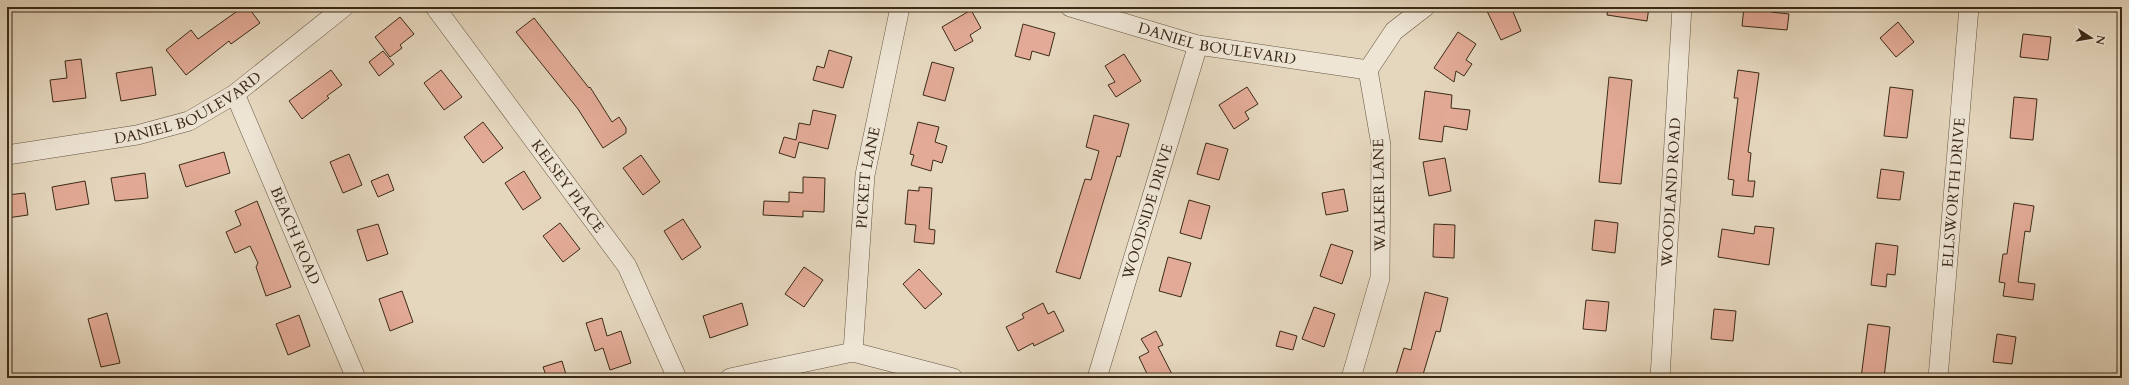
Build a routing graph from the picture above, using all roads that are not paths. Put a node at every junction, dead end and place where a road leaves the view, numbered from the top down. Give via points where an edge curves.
1 (344, 7) edge
2 (435, 7) edge
3 (900, 7) edge
4 (1070, 7) edge
5 (1425, 7) edge
6 (1682, 7) edge
7 (1968, 7) edge
8 (1198, 45) junction
9 (1368, 70) junction
10 (235, 94) junction
11 (7, 155) edge
12 (853, 352) junction
13 (356, 378) edge
14 (677, 378) edge
15 (730, 378) edge
16 (953, 378) edge
17 (1098, 378) edge
18 (1351, 378) edge
19 (1660, 378) edge
20 (1938, 378) edge

1 - 10 street, DANIEL BOULEVARD
2 - 14 street, KELSEY PLACE via 627,266
3 - 12 street, PICKET LANE via 865,175
4 - 8 street, DANIEL BOULEVARD
5 - 9 street via 1394,31
6 - 19 street, WOODLAND ROAD
7 - 20 street, ELLSWORTH DRIVE
8 - 9 street, DANIEL BOULEVARD
8 - 17 street, WOODSIDE DRIVE
9 - 18 street, WALKER LANE via 1381,145 1380,278
10 - 11 street, DANIEL BOULEVARD via 190,121 137,135
10 - 13 street, BEACH ROAD
12 - 15 street
12 - 16 street

